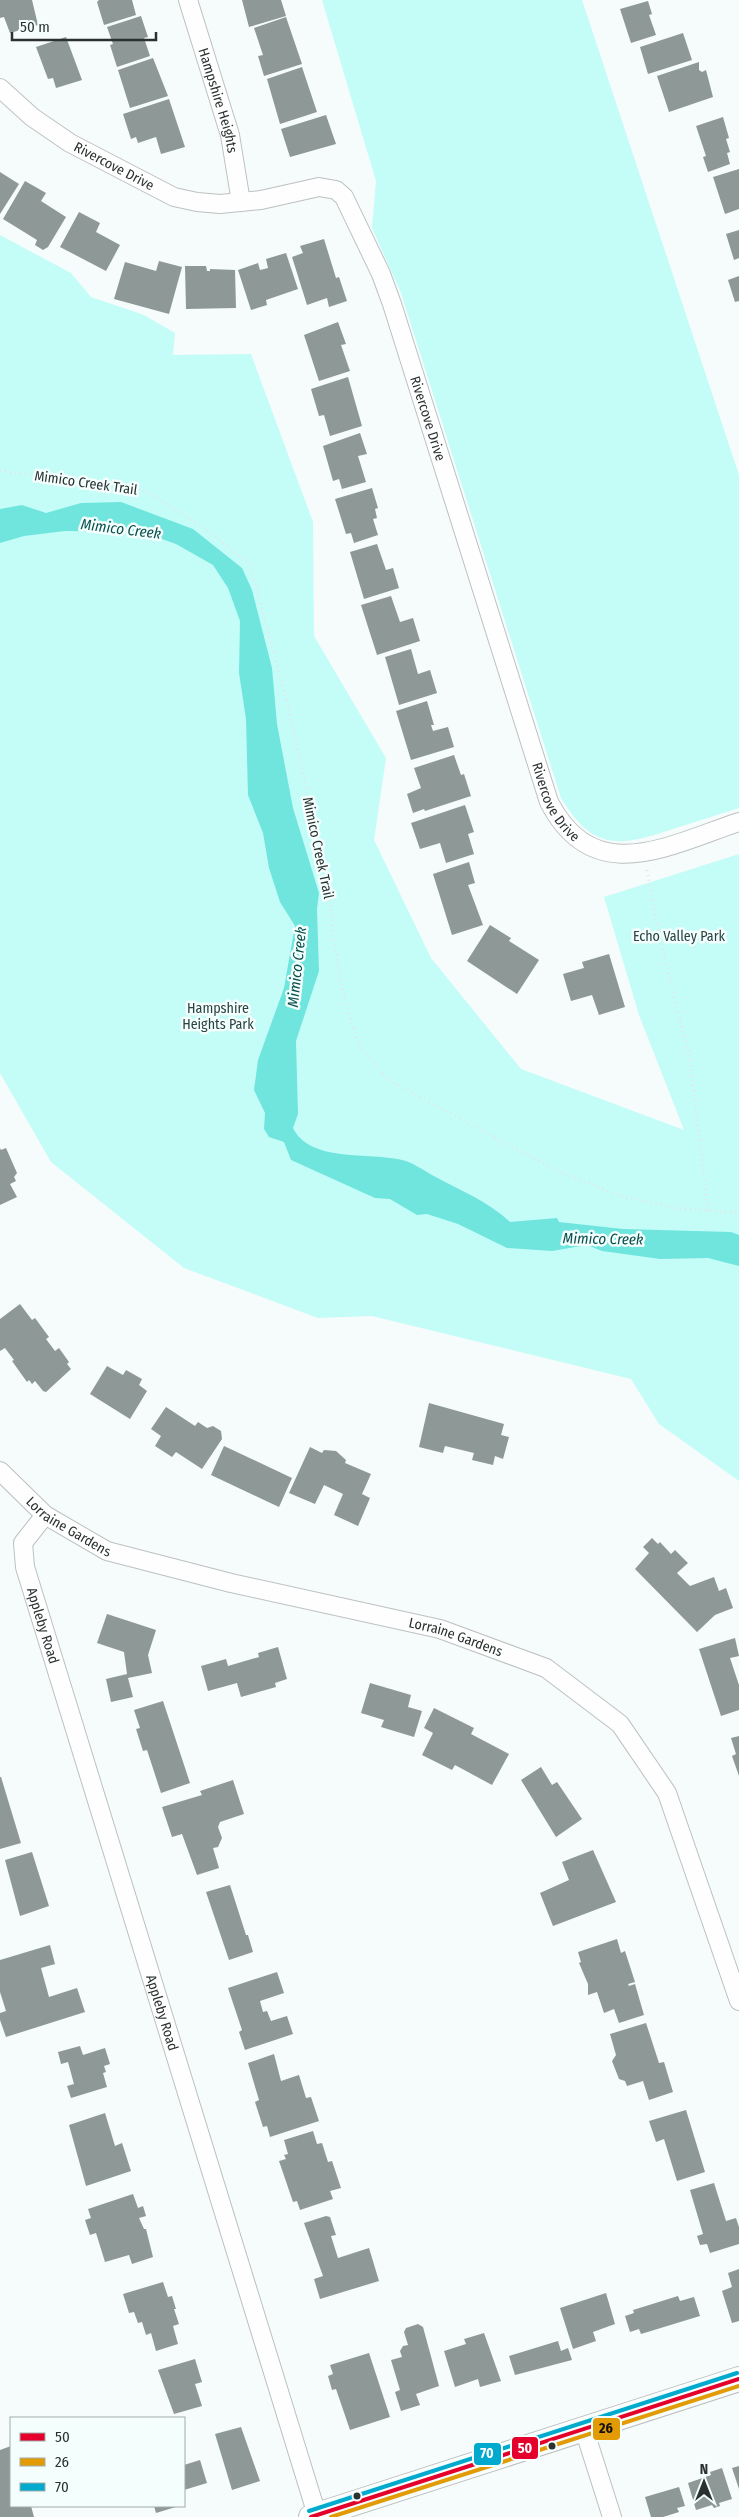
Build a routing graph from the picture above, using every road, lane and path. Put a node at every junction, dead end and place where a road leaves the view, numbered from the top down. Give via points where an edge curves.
1 (188, 0) edge
2 (0, 88) edge
3 (241, 202) junction
4 (0, 471) edge
5 (739, 822) edge
6 (644, 852) junction
7 (708, 1210) junction
8 (739, 1213) edge
9 (0, 1471) edge
10 (46, 1515) junction
11 (739, 2001) edge
12 (739, 2379) edge
13 (584, 2429) junction
14 (314, 2516) edge
15 (612, 2517) edge

1 - 3 street, Hampshire Heights via 230,135
2 - 3 street, Rivercove Drive via 32,117 70,143 174,197 197,202
3 - 6 street, Rivercove Drive via 319,187 336,190 344,197 392,304 549,802 560,821 582,842 611,854
4 - 7 path, Mimico Creek Trail via 135,488 149,493 204,528 250,564 286,698 329,887 333,936 345,996 358,1044 388,1080 558,1171 621,1196
5 - 6 street, Rivercove Drive
6 - 7 path via 658,930 690,1060
7 - 8 path, Mimico Creek Trail
9 - 10 street, Lorraine Gardens
10 - 11 street, Lorraine Gardens via 107,1551 231,1583 440,1628 546,1668 620,1724 667,1793
10 - 14 street, Appleby Road via 23,1543 26,1567
12 - 13 main road
13 - 14 main road
13 - 15 street

